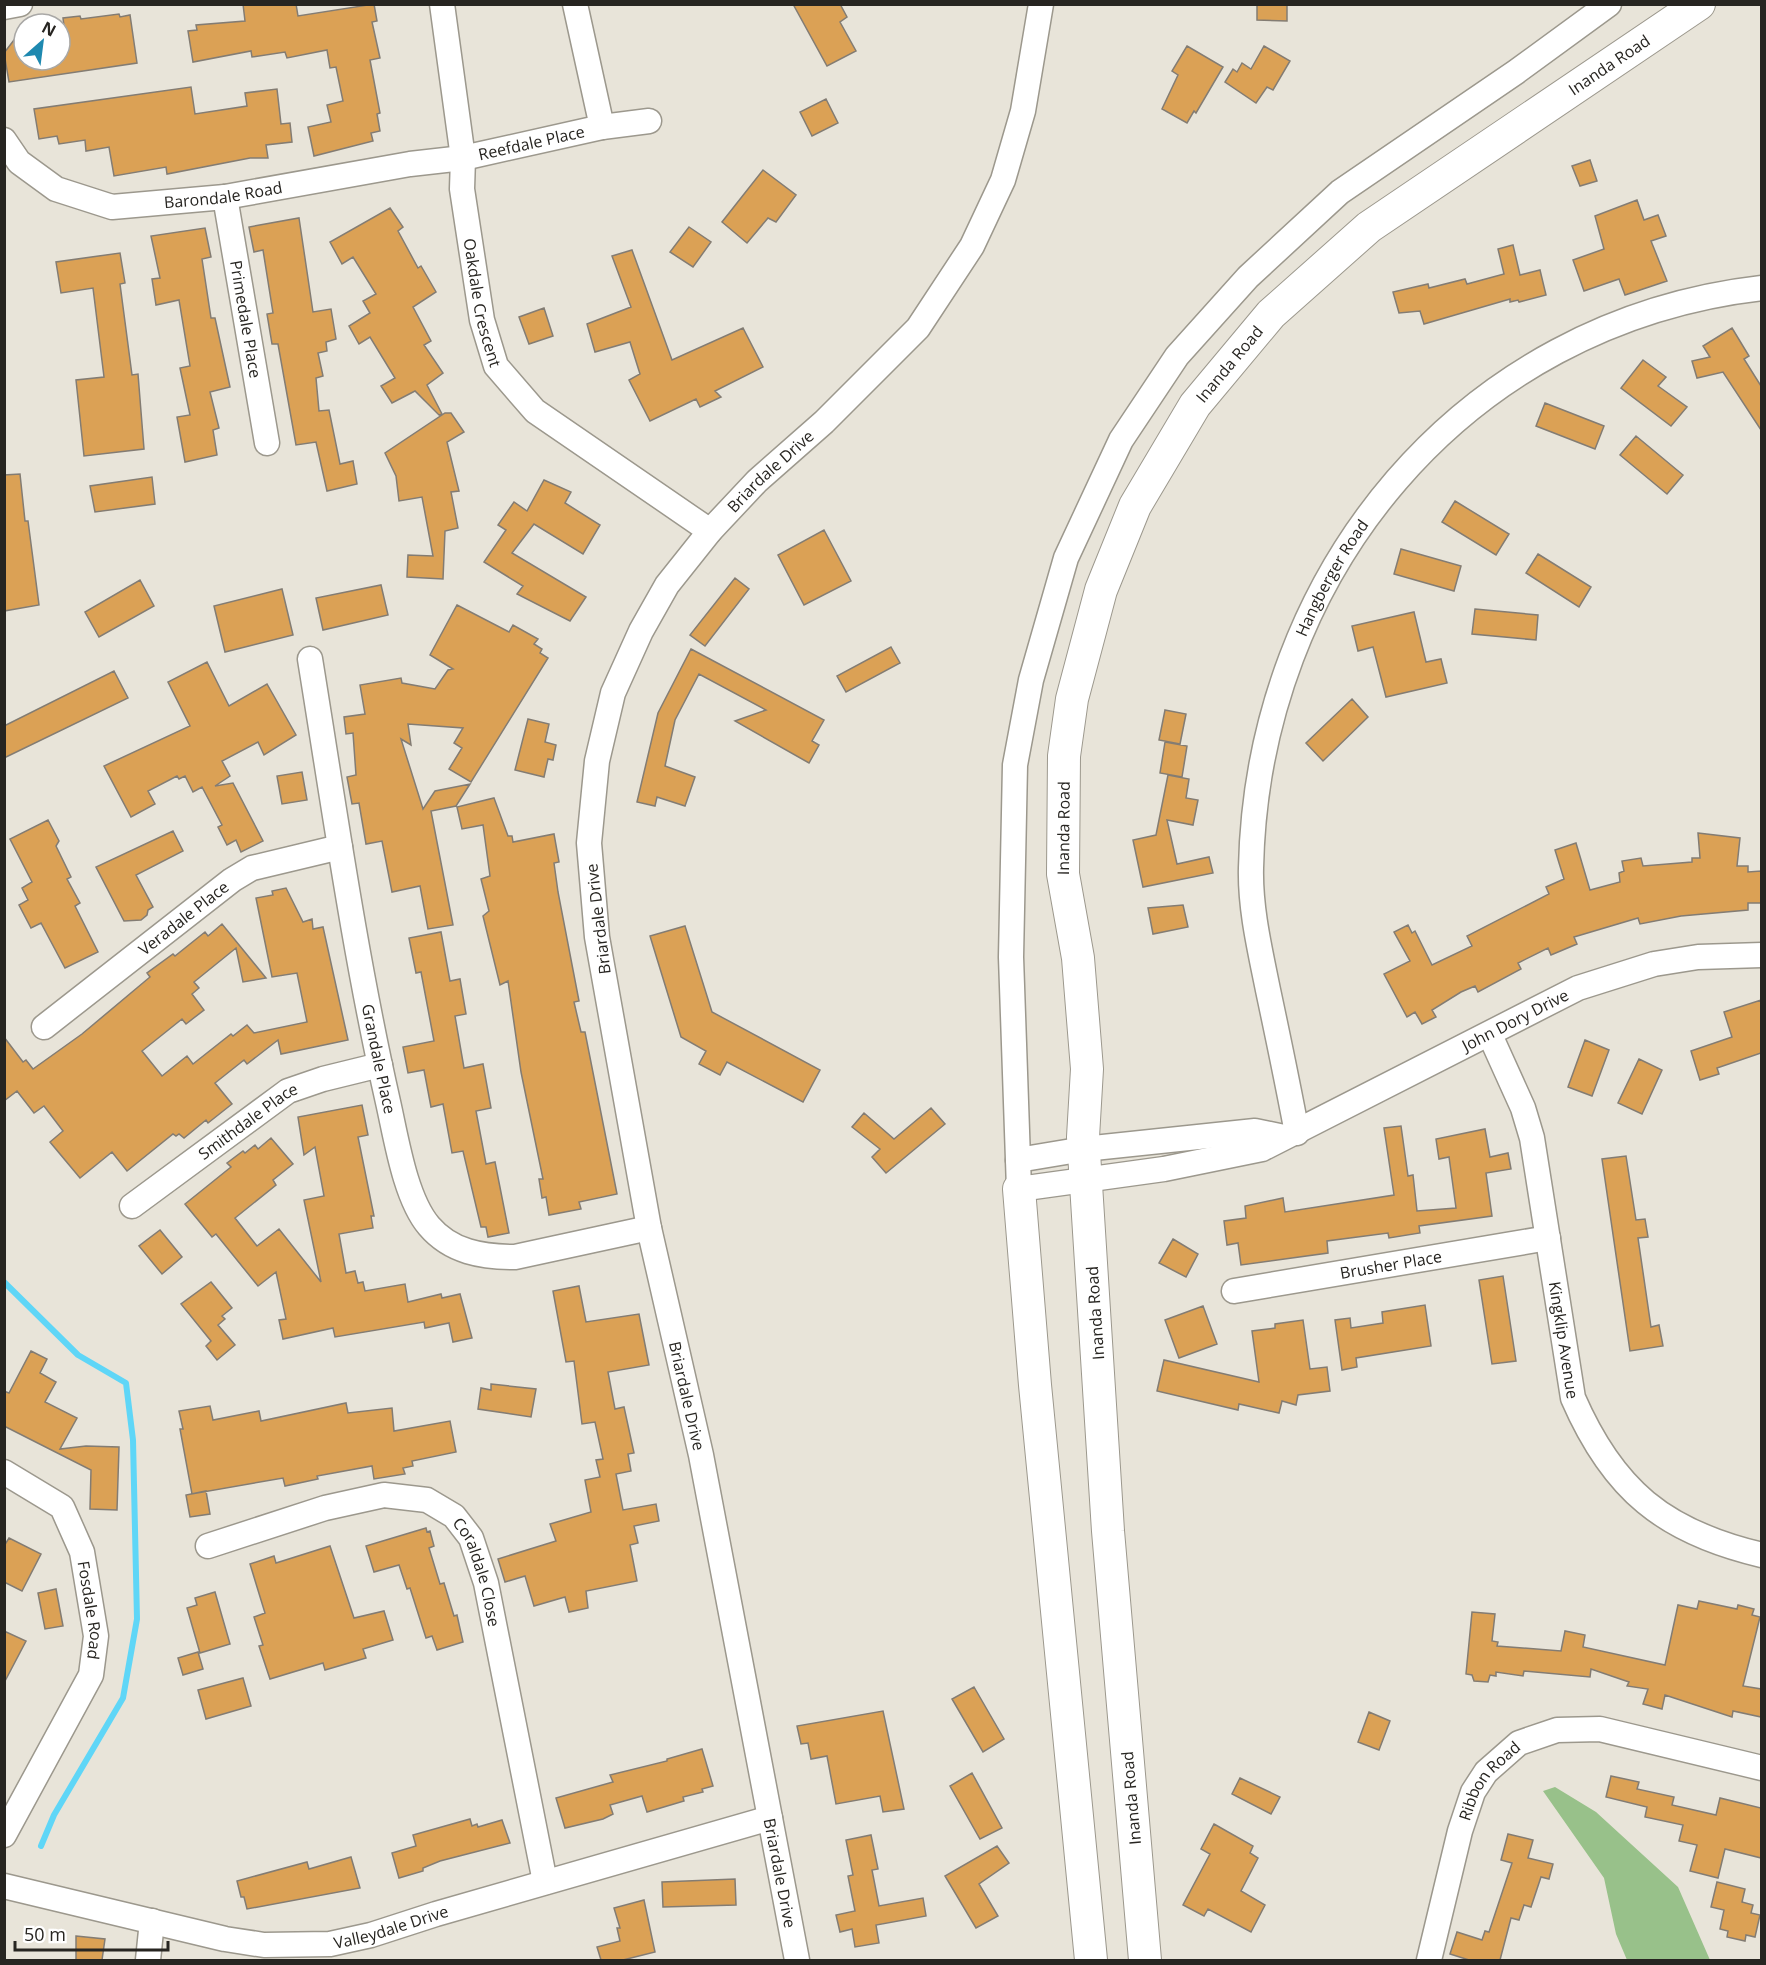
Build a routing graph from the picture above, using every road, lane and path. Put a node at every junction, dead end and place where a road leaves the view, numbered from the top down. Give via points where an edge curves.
1 (20, 4) edge
2 (442, 4) edge
3 (575, 4) edge
4 (1041, 4) edge
5 (1609, 4) edge
6 (1699, 4) edge
7 (4, 7) edge
8 (649, 121) dead end
9 (602, 127) junction
10 (4, 140) edge
11 (463, 158) junction
12 (225, 197) junction
13 (1761, 288) edge
14 (267, 443) dead end
15 (710, 531) junction
16 (310, 659) dead end
17 (340, 847) junction
18 (1761, 955) edge
19 (44, 1027) dead end
20 (1490, 1035) junction
21 (380, 1065) junction
22 (1291, 1135) junction
23 (1085, 1165) junction
24 (1019, 1174) junction
25 (132, 1206) dead end
26 (649, 1228) junction
27 (1548, 1238) junction
28 (1234, 1291) dead end
29 (4, 1472) edge
30 (208, 1546) dead end
31 (1761, 1555) edge
32 (1761, 1768) edge
33 (770, 1818) junction
34 (4, 1835) edge
35 (545, 1882) junction
36 (4, 1886) edge
37 (152, 1922) junction
38 (148, 1960) edge
39 (797, 1960) edge
40 (1091, 1960) edge
41 (1145, 1960) edge
42 (1429, 1960) edge

1 - 7 street
2 - 11 street, Oakdale Crescent
3 - 9 street, Reefdale Place
4 - 15 street, Briardale Drive via 1023,111 1003,180 950,282 918,328
5 - 24 street via 1340,192 1248,277 1185,347 1121,440 1066,558 1031,680 1015,765 1011,957
6 - 23 main road, Inanda Road via 1369,227 1271,314 1195,405 1135,506 1101,590 1072,699 1064,756 1063,874 1078,958 1087,1069
8 - 9 street, Reefdale Place
9 - 11 street, Reefdale Place
10 - 12 street, Barondale Road via 20,162 56,189 112,207
11 - 12 street, Barondale Road
11 - 15 street, Oakdale Crescent via 462,189 482,320 496,366 535,411
12 - 14 street, Primedale Place
13 - 22 street, Hangberger Road via 1723,292 1635,315 1594,332 1504,383 1462,416 1392,485 1330,571 1307,616 1271,719 1258,776 1253,827 1251,872 1257,934
15 - 26 street, Briardale Drive via 667,585 613,693 597,761 589,843 597,938
16 - 17 street, Grandale Place
17 - 19 street, Veradale Place via 252,868 232,880
17 - 21 street, Grandale Place
18 - 20 street, John Dory Drive via 1698,957 1620,973 1578,988
20 - 22 street, John Dory Drive
20 - 27 street, Kingklip Avenue via 1524,1108
21 - 25 street, Smithdale Place via 288,1091
21 - 26 street, Grandale Place via 405,1177 428,1225 446,1242 470,1253 515,1257
22 - 23 street via 1255,1131
23 - 24 street
23 - 41 main road, Inanda Road via 1108,1531
24 - 40 main road via 1035,1385
26 - 33 street, Briardale Drive via 701,1455
27 - 28 street, Brusher Place
27 - 31 street, Kingklip Avenue via 1573,1398 1587,1432 1607,1463 1638,1496 1690,1533
29 - 34 street, Fosdale Road via 62,1506 82,1552 96,1636 91,1675
30 - 35 street, Coraldale Close via 325,1508 384,1495 427,1500 454,1516 471,1538 486,1583
32 - 42 street, Ribbon Road via 1600,1729 1557,1730 1519,1743 1486,1772 1473,1792
33 - 35 street, Valleydale Drive
33 - 39 street, Briardale Drive
35 - 37 street, Valleydale Drive via 330,1944 264,1946
36 - 37 street, Valleydale Drive
37 - 38 street

